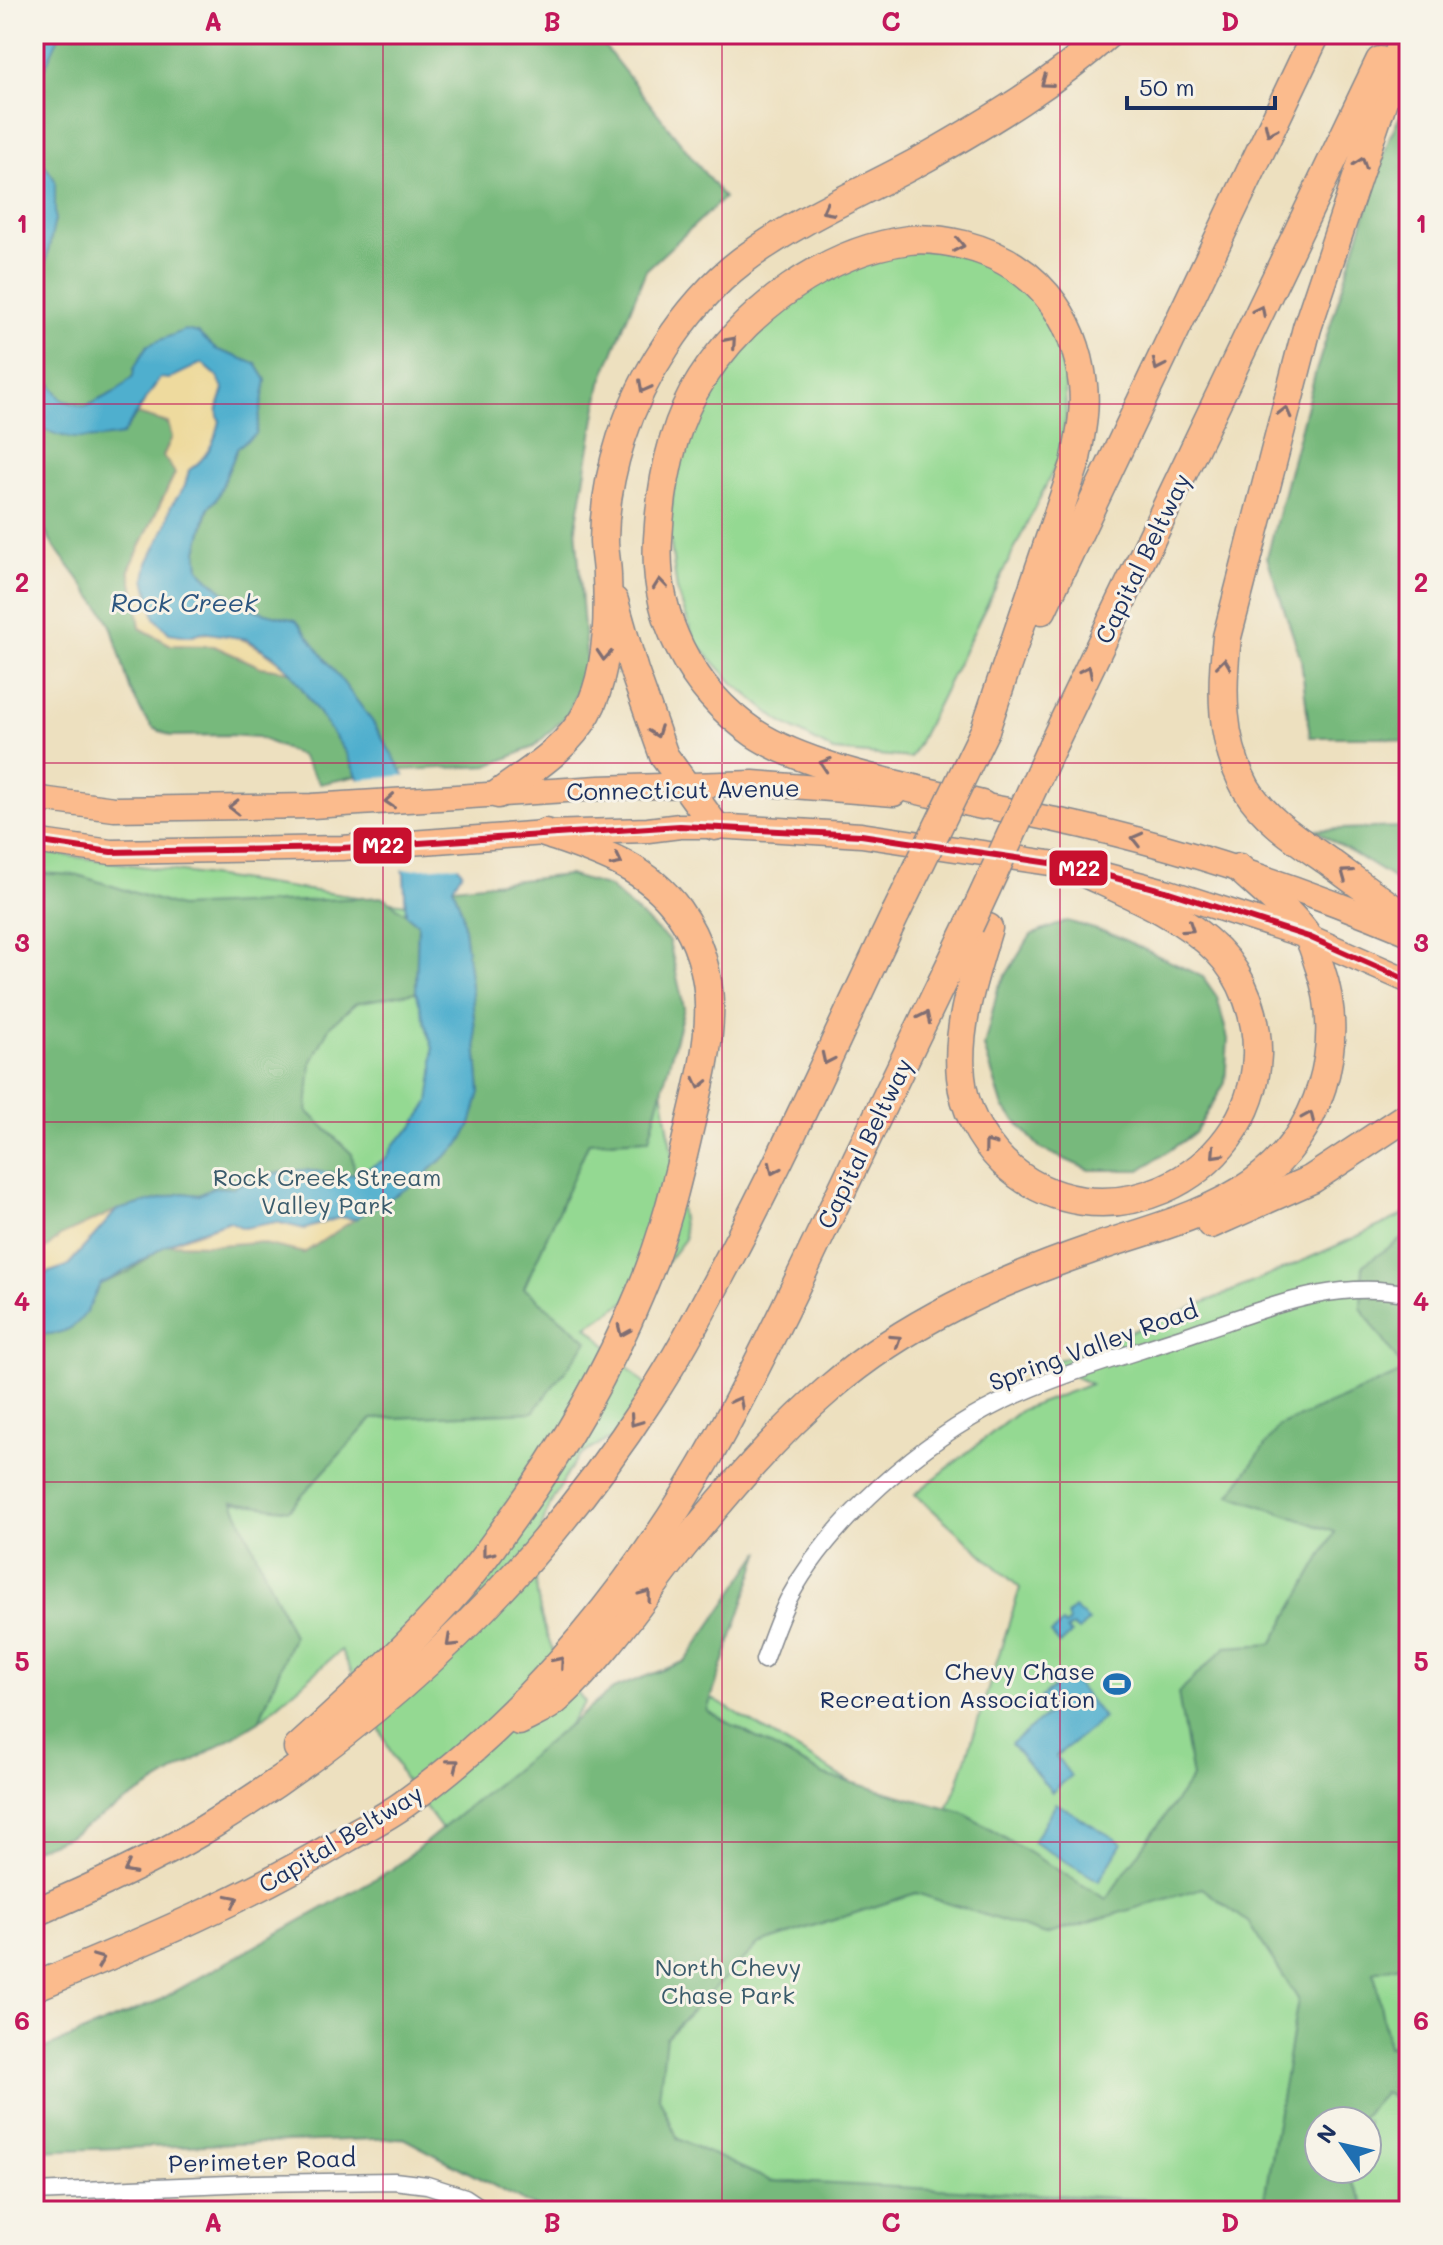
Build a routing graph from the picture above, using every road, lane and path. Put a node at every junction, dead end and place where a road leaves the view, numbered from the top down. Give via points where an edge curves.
1 (1108, 34) edge
2 (1316, 34) edge
3 (1396, 43) edge
4 (607, 578) junction
5 (985, 730) junction
6 (682, 784) junction
7 (498, 794) junction
8 (34, 798) edge
9 (982, 805) junction
10 (715, 826) junction
11 (545, 833) junction
12 (34, 841) edge
13 (1070, 866) junction
14 (1239, 868) junction
15 (1409, 920) edge
16 (978, 927) junction
17 (1409, 933) edge
18 (1309, 937) junction
19 (1409, 981) edge
20 (1409, 1115) edge
21 (1055, 1262) junction
22 (1409, 1294) edge
23 (764, 1660) dead end
24 (487, 1739) junction
25 (198, 1833) junction
26 (34, 1913) edge
27 (34, 1987) edge
28 (34, 2192) edge
29 (486, 2211) edge

1 -> 4 highway via 1018,102 752,254 701,301 665,347 618,445 604,542
2 -> 5 highway
15 -> 3 highway via 1284,830 1246,788 1224,720 1221,684 1227,637 1307,328
16 -> 3 highway, Capital Beltway, bridge via 1054,742
4 -> 6 highway via 664,756
4 -> 7 highway via 604,663 588,711 548,758
9 -> 5 highway via 827,765 757,735 725,711 701,683 676,643 662,601 659,510 667,465 700,382 757,313 795,285 871,248 912,240 952,242 1016,266 1066,322 1083,387 1075,464
5 -> 25 highway, bridge via 758,1204 650,1399 593,1483 534,1557 410,1681 356,1725
6 - 7 main road, Connecticut Avenue
6 - 9 main road, Connecticut Avenue via 861,790
6 - 10 highway
7 -> 8 main road, Connecticut Avenue via 312,806 114,809
14 -> 9 main road, Connecticut Avenue
10 - 11 main road, Connecticut Avenue
10 - 13 main road, Connecticut Avenue via 861,835
11 - 12 main road, Connecticut Avenue via 342,848 111,852
11 -> 25 highway via 638,871 678,910 699,947 710,1023 663,1230 610,1360 569,1433 490,1550 443,1608 343,1708
13 -> 16 highway via 1195,930 1239,980 1252,1010 1256,1074 1247,1106 1229,1140 1175,1186 1109,1202 1073,1199 1016,1174 988,1147 970,1115 961,1078 961,1035
13 - 18 main road, Connecticut Avenue
14 - 17 main road, Connecticut Avenue
14 - 18 highway
24 -> 16 highway, Capital Beltway via 602,1612 718,1440
18 - 19 main road, Connecticut Avenue
21 -> 18 highway via 1202,1210 1251,1185 1282,1160 1304,1129 1330,1050 1326,989
20 - 21 highway via 1312,1179 1207,1226
24 -> 21 highway via 556,1700 733,1488 833,1385 940,1313
22 - 23 street, Spring Valley Road via 1331,1291 1284,1302 1002,1402 895,1473 848,1518 788,1599
27 -> 24 highway, Capital Beltway via 137,1945 316,1857 403,1805
25 -> 26 highway
28 - 29 street, Perimeter Road via 394,2181 465,2197

